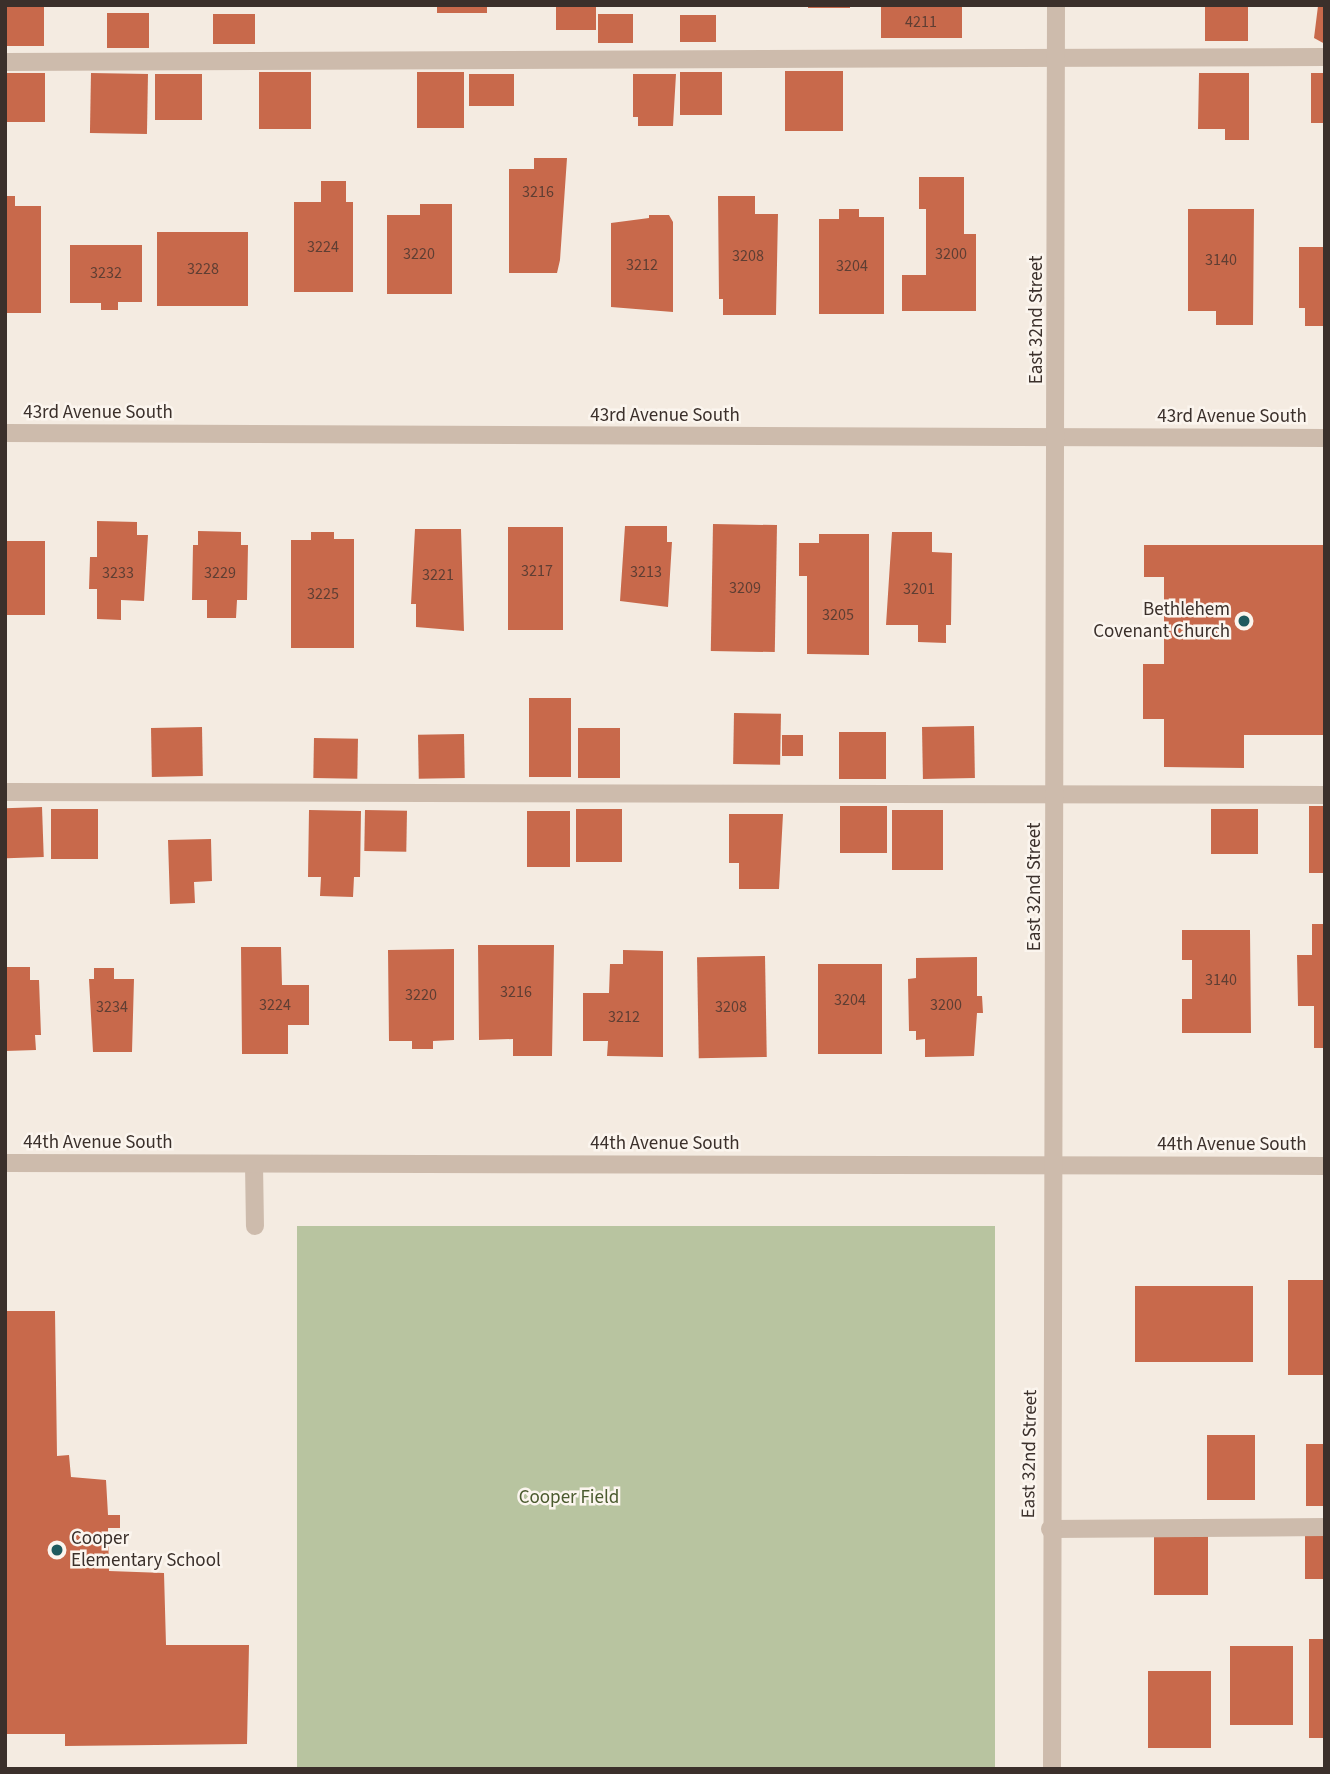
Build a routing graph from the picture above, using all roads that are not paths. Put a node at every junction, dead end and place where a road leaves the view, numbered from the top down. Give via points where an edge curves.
1 (1056, 5) edge
2 (1057, 57) junction
3 (1325, 57) edge
4 (5, 62) edge
5 (5, 433) edge
6 (1325, 438) edge
7 (1058, 439) junction
8 (5, 792) edge
9 (1057, 795) junction
10 (1325, 795) edge
11 (5, 1163) edge
12 (254, 1164) junction
13 (1055, 1166) junction
14 (1325, 1166) edge
15 (255, 1226) dead end
16 (1325, 1527) edge
17 (1050, 1529) junction
18 (1052, 1769) edge

1 - 2 street, East 32nd Street
2 - 3 street
2 - 4 street
2 - 7 street, East 32nd Street
5 - 7 street, 43rd Avenue South
6 - 7 street, 43rd Avenue South
7 - 9 street, East 32nd Street
8 - 9 street
9 - 10 street
9 - 13 street, East 32nd Street
11 - 12 street, 44th Avenue South
12 - 13 street, 44th Avenue South
12 - 15 street
13 - 14 street, 44th Avenue South
13 - 17 street, East 32nd Street
16 - 17 street
17 - 18 street, East 32nd Street

